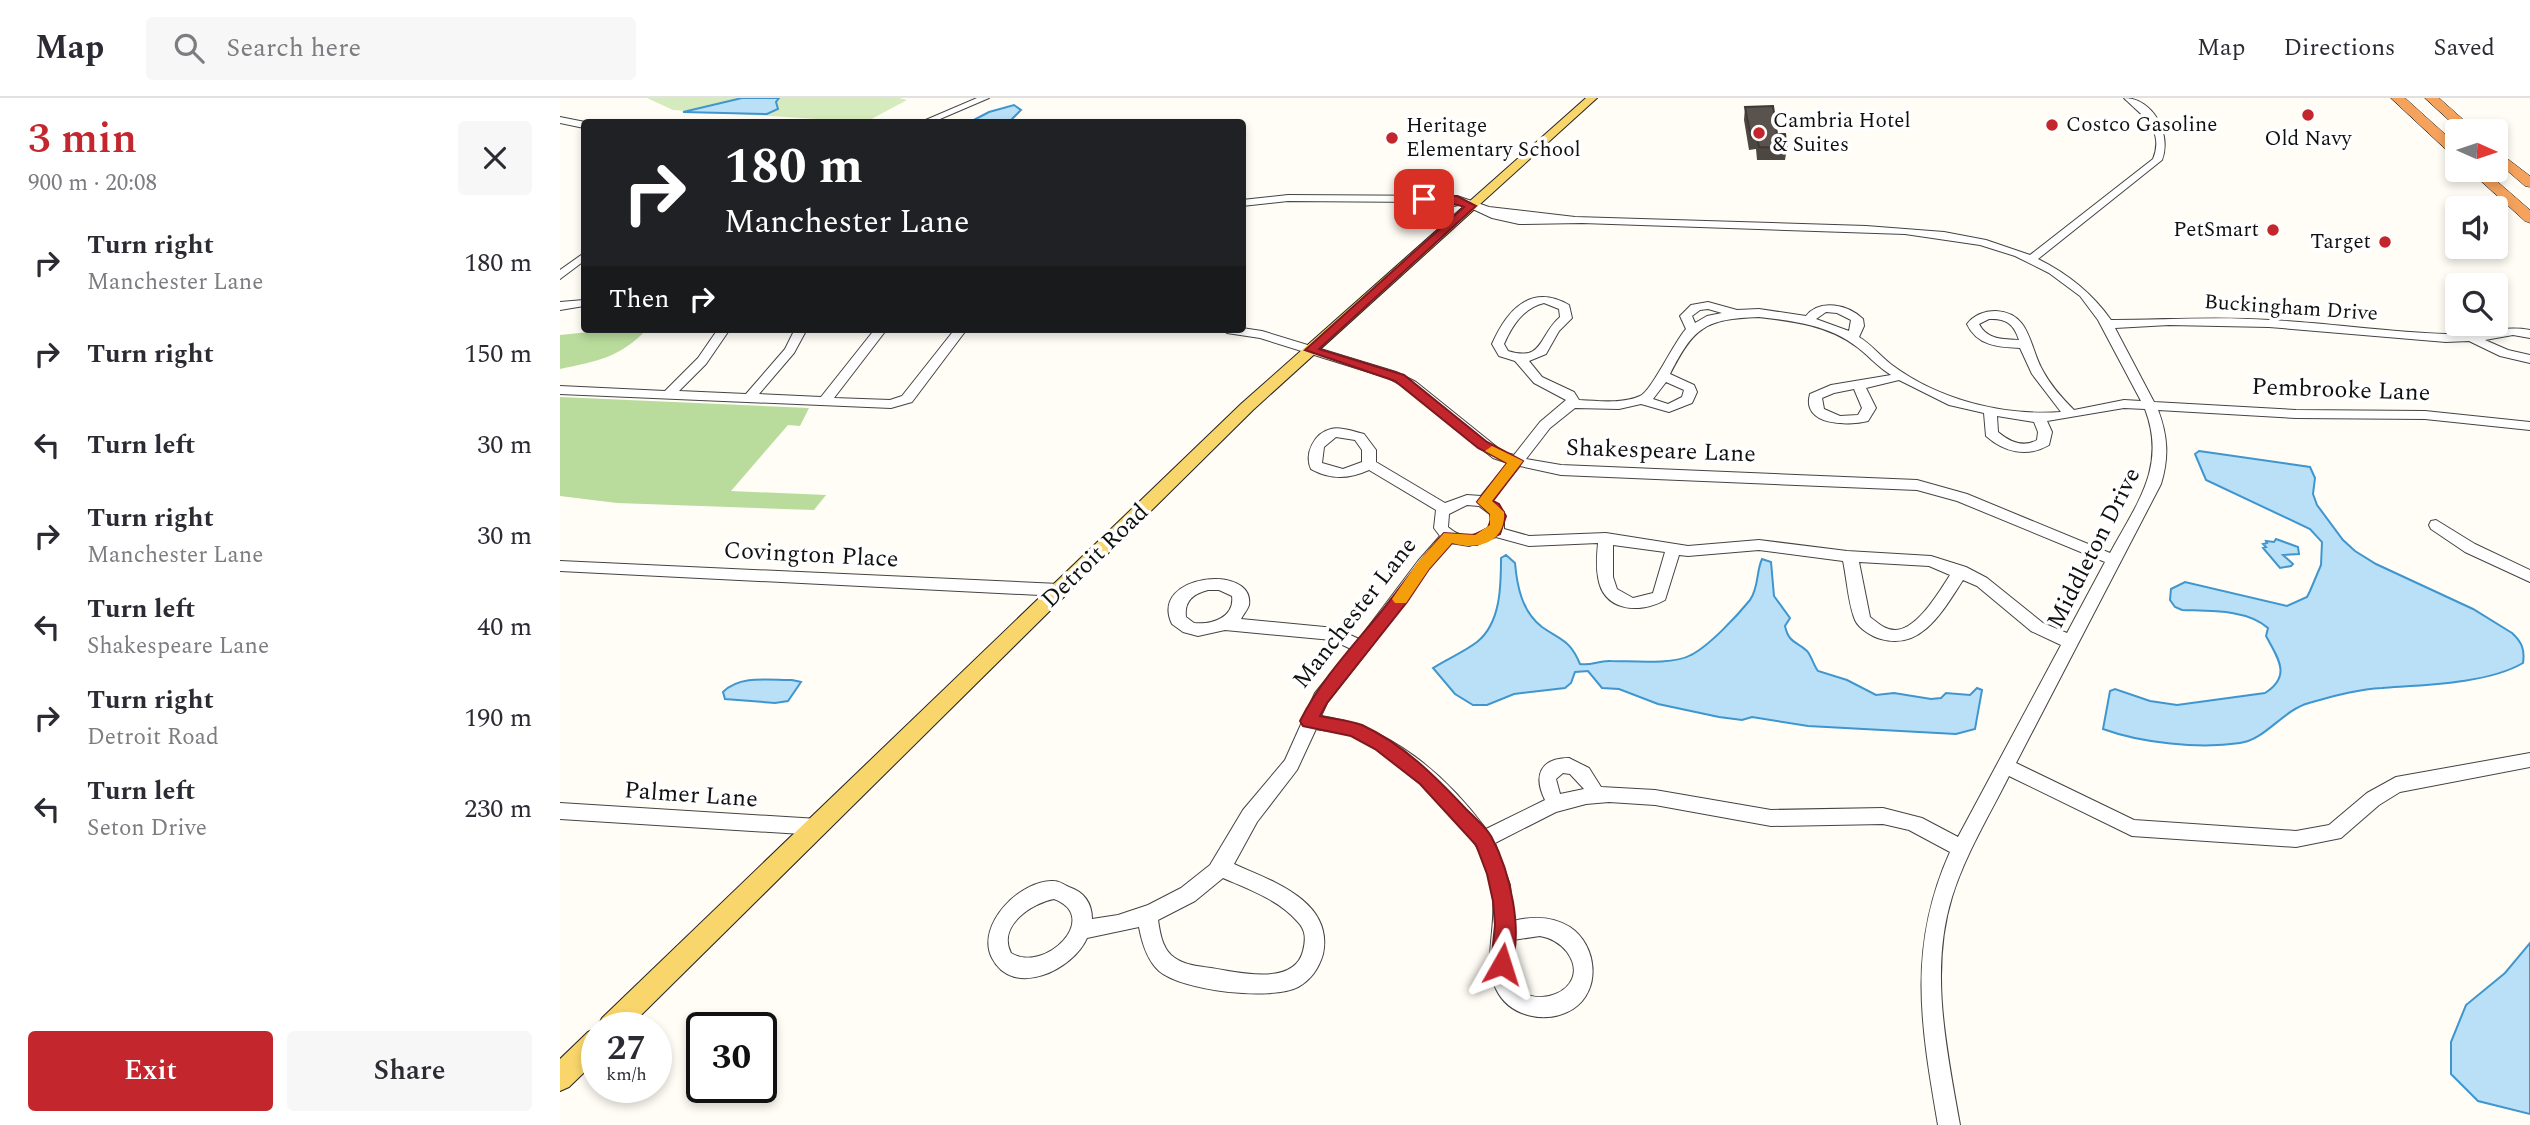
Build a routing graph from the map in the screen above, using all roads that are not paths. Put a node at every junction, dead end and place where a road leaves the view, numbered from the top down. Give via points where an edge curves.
1 (985, 98) edge
2 (1592, 98) edge
3 (2128, 98) edge
4 (2398, 98) edge
5 (2431, 98) edge
6 (933, 119) edge
7 (2455, 119) edge
8 (560, 120) edge
9 (581, 124) edge
10 (2445, 141) edge
11 (2508, 165) edge
12 (2490, 182) edge
13 (2530, 184) edge
14 (1246, 203) edge
15 (1465, 204) junction
16 (2530, 218) edge
17 (581, 258) edge
18 (2031, 259) junction
19 (560, 276) edge
20 (581, 304) edge
21 (561, 307) edge
22 (1810, 320) junction
23 (2106, 324) junction
24 (1246, 332) edge
25 (721, 333) edge
26 (799, 333) edge
27 (878, 333) edge
28 (958, 333) edge
29 (2530, 334) edge
30 (1852, 338) junction
31 (2472, 338) junction
32 (2024, 344) dead end
33 (1311, 350) junction
34 (1519, 358) junction
35 (2530, 359) edge
36 (1663, 376) junction
37 (1899, 376) junction
38 (1859, 386) dead end
39 (560, 390) edge
40 (669, 394) junction
41 (749, 398) junction
42 (1641, 400) junction
43 (825, 401) junction
44 (1572, 404) junction
45 (2150, 405) junction
46 (1990, 411) junction
47 (2071, 415) junction
48 (2039, 418) junction
49 (2530, 426) edge
50 (1516, 461) junction
51 (1369, 464) dead end
52 (1484, 502) junction
53 (1445, 509) junction
54 (2436, 525) dead end
55 (1494, 531) junction
56 (1450, 536) junction
57 (1606, 538) junction
58 (1673, 550) junction
59 (1850, 556) junction
60 (2114, 559) junction
61 (560, 566) edge
62 (1961, 571) junction
63 (2530, 576) edge
64 (1059, 590) junction
65 (1226, 624) dead end
66 (2071, 642) junction
67 (1361, 648) junction
68 (1309, 721) junction
69 (2530, 760) edge
70 (2005, 766) junction
71 (1595, 795) junction
72 (1556, 804) junction
73 (560, 811) edge
74 (818, 827) junction
75 (1483, 840) junction
76 (1961, 849) junction
77 (1220, 866) junction
78 (1147, 914) junction
79 (1082, 929) junction
80 (1505, 933) junction
81 (627, 1012) edge
82 (581, 1057) edge
83 (560, 1078) edge
84 (1949, 1125) edge

1 - 6 street
2 - 15 main road, Detroit Road
3 - 18 street via 2152,118 2161,133 2163,144 2157,160
4 - 10 highway
5 - 7 highway
8 - 9 street
11 - 13 highway
12 - 16 highway
14 - 15 street, Middleton Drive via 1439,197
15 - 18 street, Middleton Drive via 1574,220 1922,231 1982,242
15 - 33 main road, Detroit Road
17 - 19 street
18 - 23 street, Middleton Drive via 2076,287
20 - 21 street
22 - 30 street, Pembrooke Lane
22 - 30 street via 1821,309 1844,311 1857,319
22 - 36 street, Pembrooke Lane via 1774,314 1712,319 1692,329 1679,344
23 - 31 street, Buckingham Drive via 2269,323
23 - 45 street, Middleton Drive
24 - 33 street, Shakespeare Lane
25 - 40 street
26 - 41 street
27 - 43 street
28 - 43 street via 907,399 891,404
29 - 31 street, Buckingham Drive via 2513,331
30 - 37 street, Pembrooke Lane
31 - 35 street, Buckingham Drive
32 - 47 street via 2037,373
33 - 50 street, Shakespeare Lane via 1399,378 1483,445
33 - 64 main road, Detroit Road
34 - 34 street via 1503,353 1497,344 1517,312 1536,301 1565,307 1566,318 1544,350 1531,358
34 - 44 street via 1538,380 1572,398
36 - 42 street via 1651,395
36 - 42 street via 1689,388 1687,400 1670,408
37 - 38 street
37 - 46 street, Pembrooke Lane via 1954,402
39 - 40 street
40 - 41 street
41 - 43 street
42 - 44 street via 1619,405
44 - 50 street via 1545,425
45 - 47 street, Pembrooke Lane via 2118,404
45 - 49 street, Pembrooke Lane via 2296,414 2425,415
45 - 60 street, Middleton Drive via 2161,432 2161,464
46 - 48 street, Pembrooke Lane
46 - 48 street via 1991,433 2018,448 2044,442
47 - 48 street, Pembrooke Lane
50 - 52 street
50 - 60 street, Shakespeare Lane via 1561,470 1917,485 1962,497
51 - 53 street
52 - 53 street via 1467,500
52 - 55 street via 1499,516
53 - 56 street via 1439,523
54 - 63 street via 2470,548
55 - 56 street via 1477,540
55 - 57 street via 1529,541
56 - 67 street, Manchester Lane
57 - 58 street
57 - 58 street via 1606,587 1610,595 1628,602 1646,603 1660,596
58 - 59 street via 1752,545
59 - 62 street via 1918,559
59 - 62 street via 1863,620 1896,637 1921,627
60 - 66 street, Middleton Drive
61 - 64 street, Covington Place
62 - 66 street via 1989,586 2037,626
64 - 74 main road, Detroit Road
65 - 67 street via 1335,634
66 - 70 street, Middleton Drive
67 - 68 street, Manchester Lane via 1321,698
68 - 75 street via 1354,730 1381,744 1426,778
68 - 77 street, Manchester Lane via 1297,756 1250,817
69 - 70 street via 2396,785 2334,832 2297,839 2132,828
70 - 76 street, Middleton Drive
71 - 72 street
71 - 72 street via 1586,774 1563,766 1547,776
71 - 76 street via 1653,798 1771,818 1896,818
72 - 75 street
73 - 74 street, Palmer Lane
74 - 81 main road, Detroit Road
75 - 80 street via 1501,887
76 - 84 street, Middleton Drive via 1939,906 1930,967 1934,1036
77 - 78 street, Manchester Lane via 1198,887
77 - 78 street via 1300,910 1310,922 1315,933 1312,955 1293,978 1266,986 1166,965 1150,933
78 - 79 street, Manchester Lane via 1114,926
79 - 79 street via 1082,906 1075,898 1054,890 1041,892 1006,917 997,941 999,952 1015,966 1041,967 1067,952
80 - 80 street via 1501,976 1516,999 1545,1008 1574,994 1583,979 1583,962 1566,936 1537,927
82 - 83 main road

